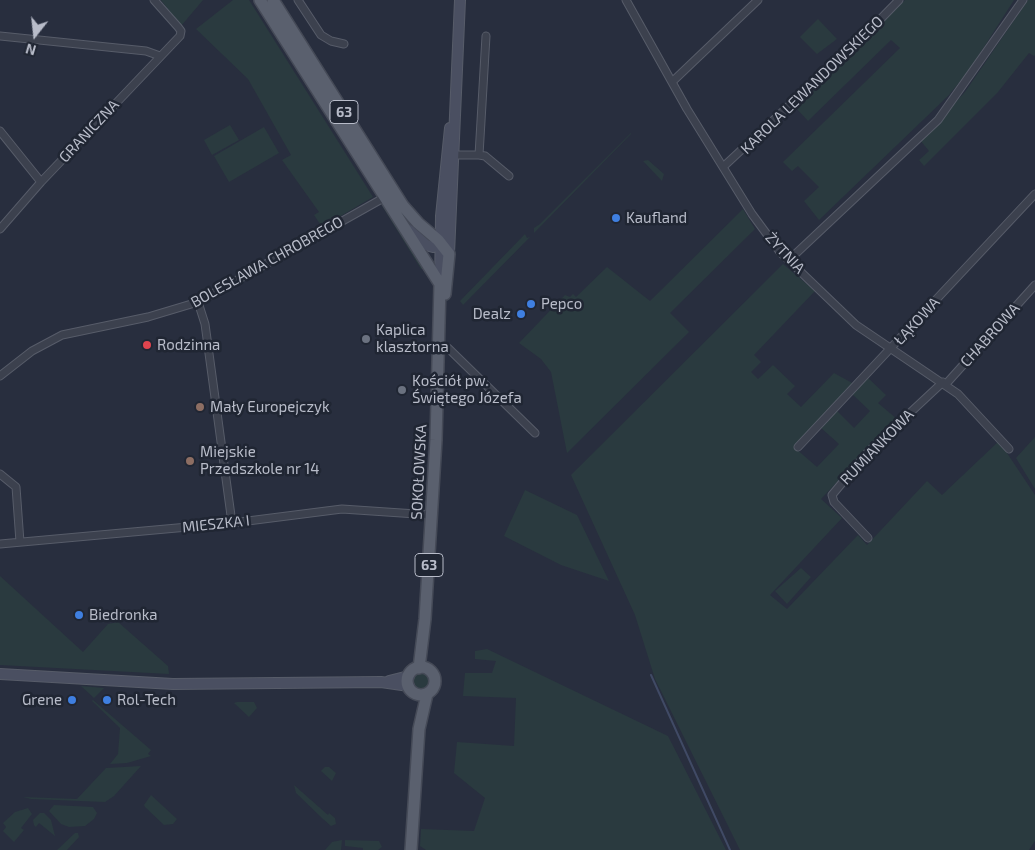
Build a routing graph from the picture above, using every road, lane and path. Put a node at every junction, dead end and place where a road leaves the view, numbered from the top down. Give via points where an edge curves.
1 (154, 0) edge
2 (260, 0) edge
3 (273, 0) edge
4 (298, 0) edge
5 (460, 0) edge
6 (626, 0) edge
7 (758, 0) edge
8 (898, 0) edge
9 (1023, 0) edge
10 (0, 36) edge
11 (486, 36) dead end
12 (344, 44) dead end
13 (160, 56) junction
14 (456, 82) junction
15 (672, 82) junction
16 (0, 131) edge
17 (455, 155) junction
18 (479, 155) junction
19 (723, 168) junction
20 (509, 176) dead end
21 (41, 182) junction
22 (1035, 194) edge
23 (389, 195) junction
24 (441, 216) junction
25 (397, 219) junction
26 (418, 223) junction
27 (0, 229) edge
28 (447, 246) junction
29 (789, 260) junction
30 (440, 284) junction
31 (1035, 285) edge
32 (198, 302) junction
33 (440, 312) junction
34 (439, 348) junction
35 (891, 350) junction
36 (0, 376) edge
37 (944, 383) junction
38 (535, 433) dead end
39 (798, 447) dead end
40 (1009, 449) dead end
41 (0, 474) edge
42 (431, 515) junction
43 (232, 523) junction
44 (868, 538) dead end
45 (20, 542) junction
46 (0, 544) edge
47 (423, 668) junction
48 (0, 674) edge
49 (415, 687) junction
50 (412, 850) edge

1 - 13 street, GRANICZNA via 181,31
2 - 23 main road, 63
3 - 23 main road, 63
4 - 12 street via 321,36
5 - 14 street, SOKOŁOWSKA
6 - 15 street, ŻYTNIA
7 - 15 street
8 - 19 street, KAROLA LEWANDOWSKIEGO via 857,43
9 - 29 street via 938,120
10 - 13 street via 146,51
11 - 18 street
13 - 21 street, GRANICZNA
14 - 17 street, SOKOŁOWSKA
14 - 24 street, SOKOŁOWSKA
15 - 19 street, ŻYTNIA
16 - 21 street
17 - 18 street
17 - 28 street, SOKOŁOWSKA
18 - 20 street via 485,156
19 - 29 street, ŻYTNIA via 769,239
21 - 27 street, GRANICZNA
22 - 35 street, ŁĄKOWA
23 - 25 main road, 63
23 - 26 main road, 63
23 - 32 street, BOLESŁAWA CHROBREGO
24 - 26 street via 431,226
24 - 28 street, SOKOŁOWSKA
25 - 28 street via 426,245
25 - 30 main road, 63
26 - 28 main road, 63
28 - 30 street, SOKOŁOWSKA
28 - 33 main road, SOKOŁOWSKA / 63 via 445,292
29 - 35 street, ŻYTNIA via 856,324
30 - 33 main road, SOKOŁOWSKA / 63
31 - 37 street, CHABROWA
32 - 36 street, BOLESŁAWA CHROBREGO via 148,317 62,335 27,355
32 - 43 street via 205,324
33 - 34 main road, SOKOŁOWSKA / 63
34 - 38 street via 448,348
34 - 42 main road, SOKOŁOWSKA / 63
35 - 37 street, ŻYTNIA
35 - 39 street, ŁĄKOWA
37 - 40 street, ŻYTNIA via 992,428
37 - 44 street, RUMIANKOWA via 868,452 832,494 834,502
41 - 45 street via 16,487
42 - 43 street, MIESZKA I via 342,509
42 - 47 main road, SOKOŁOWSKA / 63
43 - 45 street, MIESZKA I
45 - 46 street, MIESZKA I
47 - 49 main road
47 - 49 main road via 433,675 432,690
48 - 49 street via 173,684 381,682
49 - 50 main road via 419,729

